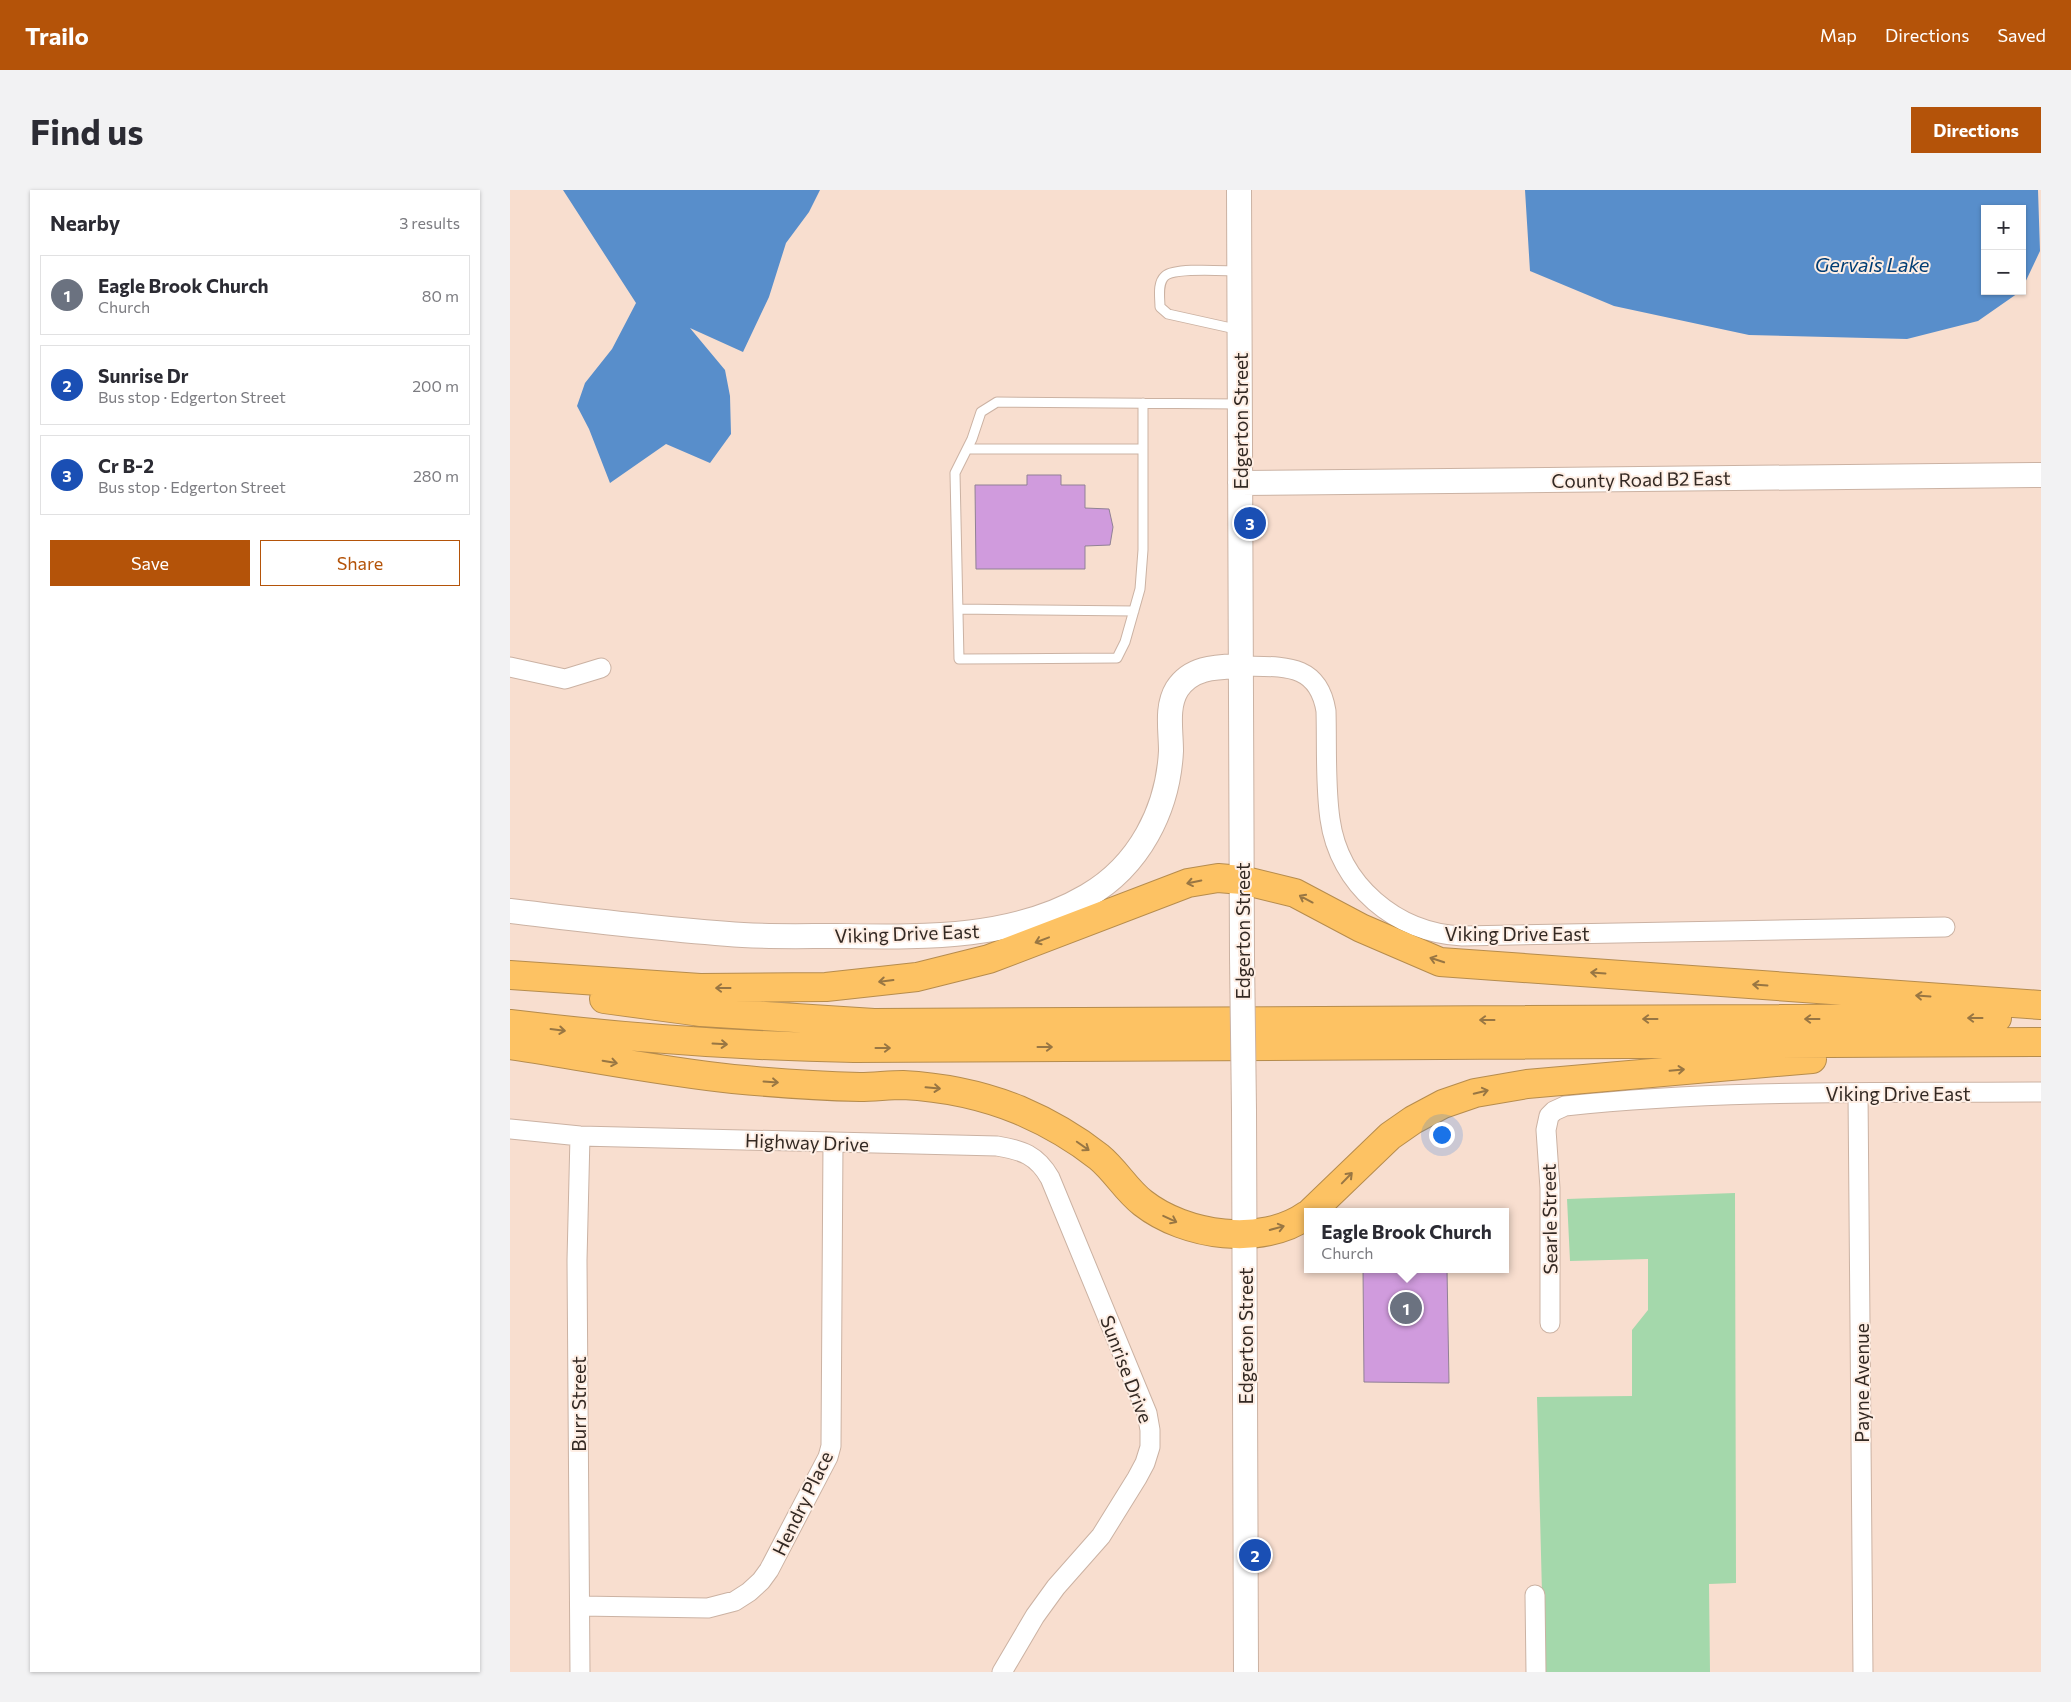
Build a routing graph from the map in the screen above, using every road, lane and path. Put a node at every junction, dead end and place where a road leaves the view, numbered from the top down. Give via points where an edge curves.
1 (1239, 190) edge
2 (1239, 271) junction
3 (1240, 330) junction
4 (1143, 403) junction
5 (1240, 404) junction
6 (967, 449) junction
7 (1143, 449) junction
8 (2041, 475) edge
9 (1240, 482) junction
10 (958, 609) junction
11 (1134, 611) junction
12 (1242, 666) junction
13 (510, 667) edge
14 (601, 668) dead end
15 (1242, 880) junction
16 (510, 911) edge
17 (1945, 927) dead end
18 (510, 975) edge
19 (510, 984) edge
20 (2041, 1005) edge
21 (2041, 1018) edge
22 (510, 1024) edge
23 (2035, 1042) edge
24 (510, 1045) edge
25 (2041, 1092) edge
26 (1858, 1093) junction
27 (1549, 1116) joint
28 (510, 1129) edge
29 (580, 1136) junction
30 (833, 1143) junction
31 (1032, 1157) joint
32 (1316, 1208) edge
33 (1304, 1216) edge
34 (1244, 1233) junction
35 (1550, 1323) dead end
36 (1534, 1595) dead end
37 (580, 1606) junction
38 (580, 1672) edge
39 (1002, 1672) edge
40 (1246, 1672) edge
41 (1536, 1672) edge
42 (1863, 1672) edge

1 - 2 street, Edgerton Street
2 - 3 street, Edgerton Street
2 - 3 lane via 1175,272 1164,276 1160,286 1160,307 1168,314
3 - 5 street, Edgerton Street
4 - 5 lane
4 - 6 lane via 997,402 981,412
4 - 7 lane
5 - 9 street, Edgerton Street
6 - 7 lane
6 - 10 lane via 955,473
7 - 11 lane via 1143,550 1140,589
8 - 9 street, County Road B2 East
9 - 12 street, Edgerton Street
10 - 11 lane
10 - 11 lane via 959,659 1117,658
12 - 15 street, Edgerton Street
12 - 16 street, Viking Drive East via 1205,669 1194,673 1178,688 1170,709 1171,749 1164,796 1143,842 1126,864 1087,896 1036,919 933,936 744,935
12 - 17 street, Viking Drive East via 1293,668 1320,688 1326,711 1330,820 1343,862 1370,898 1388,912 1428,932 1462,936
13 - 14 street via 564,679
15 -> 18 highway via 1218,878 1188,883 1013,951 916,978 826,987 700,988
20 -> 15 highway via 1440,962 1361,928 1295,893
15 - 34 street, Edgerton Street, bridge
21 -> 19 highway via 874,1023 701,1012
22 -> 23 highway via 685,1042 854,1048
32 -> 23 highway via 1390,1136 1436,1108 1475,1093 1503,1087 1632,1074
24 -> 34 highway via 733,1079 827,1086 902,1085 974,1095 1029,1114 1066,1134 1111,1168 1126,1187 1162,1216 1205,1231
25 - 26 street, Viking Drive East
26 - 27 street, Viking Drive East via 1624,1100 1565,1106
26 - 42 street, Payne Avenue
27 - 35 street, Searle Street via 1546,1130 1550,1188
28 - 29 street, Highway Drive
29 - 30 street, Highway Drive
29 - 37 street, Burr Street
30 - 31 street, Highway Drive via 997,1146 1017,1149
30 - 37 street, Hendry Place via 831,1446 769,1570 749,1592 719,1606
31 - 39 street, Sunrise Drive via 1050,1178 1147,1413 1150,1447 1137,1478 1102,1536 1035,1616
34 -> 33 highway via 1283,1227
34 - 40 street, Edgerton Street
36 - 41 street
37 - 38 street, Burr Street

